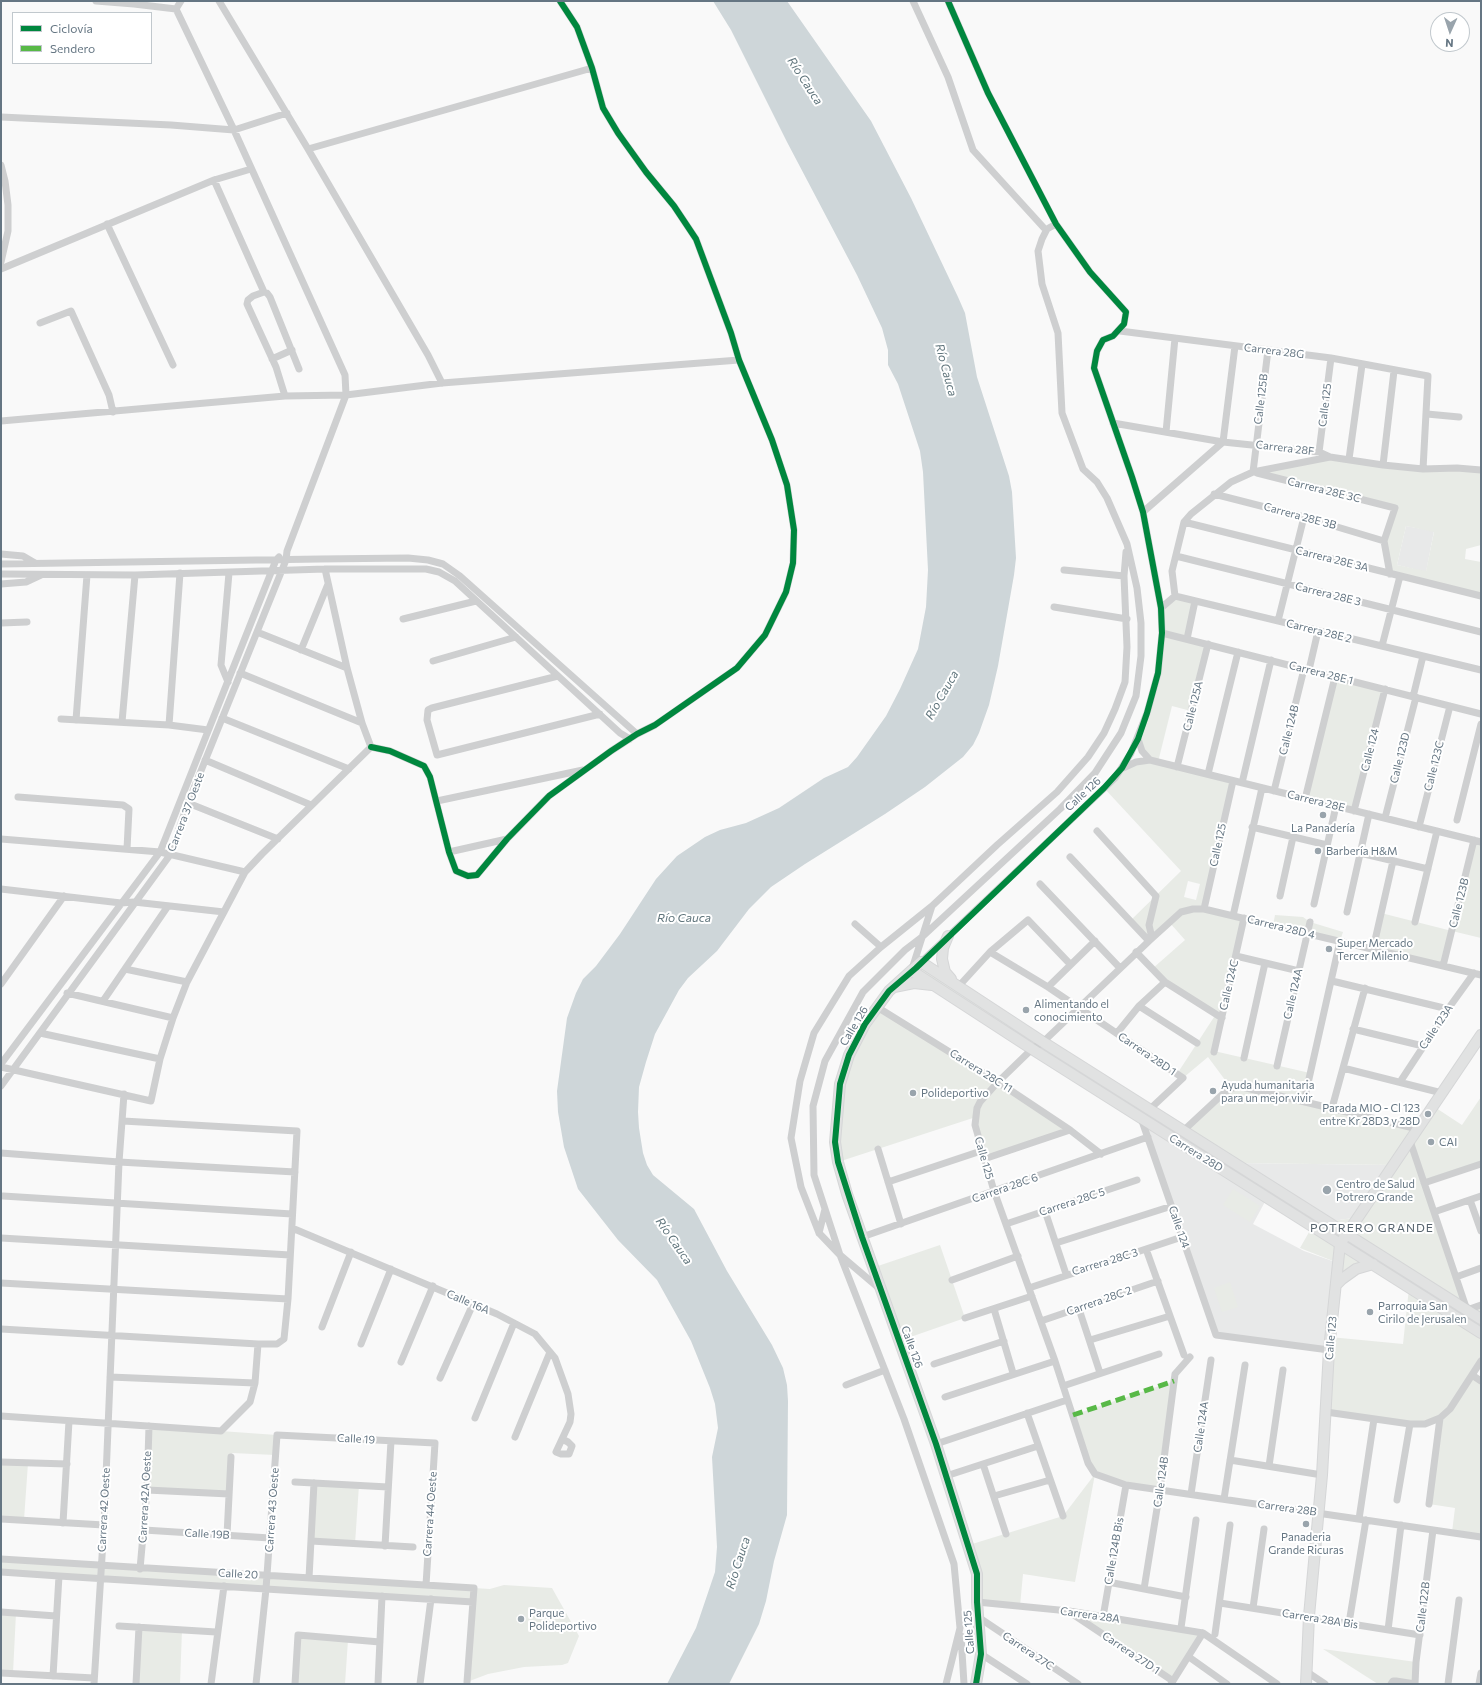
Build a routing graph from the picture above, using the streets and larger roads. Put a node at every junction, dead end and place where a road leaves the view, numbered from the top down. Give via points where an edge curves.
1 (96, 1) edge
2 (181, 1) edge
3 (219, 1) edge
4 (560, 1) edge
5 (913, 1) edge
6 (948, 1) edge
7 (176, 9) junction
8 (592, 68) junction
9 (287, 114) junction
10 (1, 117) edge
11 (234, 130) junction
12 (308, 149) junction
13 (1, 165) edge
14 (251, 169) junction
15 (214, 180) junction
16 (107, 224) junction
17 (1056, 224) junction
18 (1048, 229) junction
19 (1, 262) edge
20 (1, 269) edge
21 (264, 292) junction
22 (40, 323) dead end
23 (1120, 331) junction
24 (1175, 338) junction
25 (1235, 346) junction
26 (292, 350) junction
27 (1268, 350) junction
28 (1331, 358) junction
29 (272, 359) junction
30 (739, 360) junction
31 (173, 365) dead end
32 (1362, 365) junction
33 (299, 369) dead end
34 (1394, 371) junction
35 (442, 383) junction
36 (346, 395) junction
37 (285, 396) junction
38 (113, 412) junction
39 (1427, 414) junction
40 (1459, 417) dead end
41 (1, 422) edge
42 (1113, 423) junction
43 (1166, 432) junction
44 (1223, 442) junction
45 (1256, 445) junction
46 (1319, 452) junction
47 (1330, 457) junction
48 (1349, 458) junction
49 (1383, 465) junction
50 (1423, 470) junction
51 (1481, 470) edge
52 (1253, 472) junction
53 (1214, 494) junction
54 (1143, 512) junction
55 (1304, 517) junction
56 (1184, 522) junction
57 (1384, 541) junction
58 (1127, 544) junction
59 (1295, 550) junction
60 (287, 551) junction
61 (1, 554) edge
62 (1176, 556) junction
63 (276, 560) junction
64 (286, 560) junction
65 (35, 563) junction
66 (1, 564) edge
67 (324, 569) junction
68 (272, 570) junction
69 (281, 570) junction
70 (1064, 570) dead end
71 (180, 573) junction
72 (229, 573) junction
73 (1, 574) edge
74 (1390, 574) junction
75 (42, 575) junction
76 (87, 575) junction
77 (135, 575) junction
78 (1124, 576) junction
79 (1400, 576) junction
80 (1, 584) edge
81 (328, 584) junction
82 (1287, 584) junction
83 (1175, 596) junction
84 (1481, 596) edge
85 (476, 601) junction
86 (1195, 601) junction
87 (1054, 607) dead end
88 (1161, 608) junction
89 (1391, 610) junction
90 (403, 619) dead end
91 (1127, 619) junction
92 (1278, 621) junction
93 (26, 622) dead end
94 (1, 623) edge
95 (1318, 631) junction
96 (257, 632) junction
97 (1481, 632) edge
98 (1162, 633) junction
99 (516, 637) junction
100 (1187, 639) junction
101 (1208, 644) junction
102 (1382, 646) junction
103 (301, 650) junction
104 (1238, 652) junction
105 (1423, 656) junction
106 (1271, 660) junction
107 (433, 661) dead end
108 (347, 668) junction
109 (1306, 669) junction
110 (1481, 669) edge
111 (240, 673) junction
112 (558, 676) junction
113 (1335, 677) junction
114 (228, 682) junction
115 (1385, 690) junction
116 (1414, 697) junction
117 (1450, 706) junction
118 (600, 714) junction
119 (1481, 714) edge
120 (222, 718) junction
121 (61, 719) dead end
122 (76, 720) junction
123 (122, 722) junction
124 (362, 724) junction
125 (1481, 724) edge
126 (169, 725) junction
127 (208, 730) junction
128 (637, 734) junction
129 (630, 739) junction
130 (1138, 739) junction
131 (371, 747) junction
132 (205, 760) junction
133 (1150, 760) junction
134 (1177, 767) junction
135 (1122, 768) junction
136 (349, 769) junction
137 (586, 769) junction
138 (1208, 774) junction
139 (1233, 781) junction
140 (1242, 783) junction
141 (1262, 788) junction
142 (1274, 791) junction
143 (18, 797) dead end
144 (1305, 798) junction
145 (437, 801) junction
146 (188, 803) junction
147 (312, 805) junction
148 (1336, 806) junction
149 (1354, 810) junction
150 (1369, 814) junction
151 (1385, 818) junction
152 (1457, 820) dead end
153 (1252, 827) junction
154 (1419, 827) junction
155 (1097, 831) dead end
156 (1437, 832) junction
157 (1293, 837) junction
158 (1, 839) edge
159 (278, 839) junction
160 (507, 839) junction
161 (1478, 841) edge
162 (1327, 845) junction
163 (128, 849) junction
164 (160, 852) junction
165 (449, 852) junction
166 (1360, 854) junction
167 (170, 855) junction
168 (1070, 857) dead end
169 (1393, 861) junction
170 (1428, 869) junction
171 (245, 872) junction
172 (1040, 884) dead end
173 (1, 889) edge
174 (64, 896) junction
175 (1280, 896) dead end
176 (134, 902) junction
177 (121, 903) junction
178 (1314, 904) dead end
179 (168, 906) junction
180 (932, 906) junction
181 (1204, 909) junction
182 (224, 912) junction
183 (1181, 912) joint
184 (1347, 912) dead end
185 (1233, 916) junction
186 (1244, 918) junction
187 (1310, 922) dead end
188 (1415, 922) dead end
189 (855, 924) dead end
190 (1307, 934) junction
191 (948, 936) junction
192 (922, 937) junction
193 (1150, 939) junction
194 (1095, 941) junction
195 (1340, 942) junction
196 (881, 947) junction
197 (1373, 949) junction
198 (990, 952) junction
199 (1136, 952) junction
200 (1236, 956) junction
201 (921, 962) junction
202 (1265, 963) junction
203 (1070, 964) junction
204 (1443, 966) junction
205 (125, 968) junction
206 (1120, 968) junction
207 (912, 971) junction
208 (1299, 971) junction
209 (1478, 974) edge
210 (1332, 981) junction
211 (1481, 981) edge
212 (187, 982) junction
213 (1165, 982) junction
214 (1, 984) edge
215 (934, 986) junction
216 (894, 987) junction
217 (958, 987) junction
218 (1048, 987) junction
219 (1365, 988) junction
220 (68, 993) junction
221 (103, 1001) junction
222 (877, 1006) junction
223 (1139, 1006) junction
224 (1078, 1007) junction
225 (1448, 1009) junction
226 (173, 1018) junction
227 (1222, 1018) junction
228 (1353, 1029) junction
229 (40, 1033) junction
230 (1116, 1033) junction
231 (1481, 1035) edge
232 (1043, 1042) junction
233 (1197, 1043) dead end
234 (1423, 1046) junction
235 (1032, 1049) junction
236 (1214, 1052) dead end
237 (1244, 1058) dead end
238 (160, 1059) junction
239 (1, 1066) edge
240 (1278, 1066) dead end
241 (1343, 1068) junction
242 (14, 1070) junction
243 (998, 1082) junction
244 (1400, 1082) junction
245 (1, 1086) edge
246 (1442, 1093) junction
247 (124, 1094) junction
248 (1304, 1101) junction
249 (1332, 1108) junction
250 (1150, 1109) junction
251 (1141, 1118) junction
252 (123, 1121) junction
253 (1418, 1129) junction
254 (1070, 1130) junction
255 (1183, 1131) junction
256 (1148, 1137) junction
257 (1410, 1141) junction
258 (878, 1149) dead end
259 (981, 1151) junction
260 (1, 1154) edge
261 (1101, 1154) junction
262 (984, 1159) junction
263 (119, 1162) junction
264 (1481, 1164) edge
265 (295, 1172) junction
266 (1137, 1180) dead end
267 (888, 1182) junction
268 (1424, 1183) junction
269 (994, 1191) junction
270 (3, 1196) dead end
271 (1481, 1196) edge
272 (1470, 1200) junction
273 (118, 1204) junction
274 (1172, 1206) junction
275 (825, 1209) junction
276 (1045, 1211) junction
277 (1434, 1212) junction
278 (292, 1214) junction
279 (901, 1224) junction
280 (1006, 1224) junction
281 (292, 1228) junction
282 (1481, 1231) edge
283 (819, 1233) junction
284 (1346, 1234) junction
285 (862, 1237) junction
286 (1182, 1237) junction
287 (1, 1238) edge
288 (1056, 1243) junction
289 (1340, 1244) junction
290 (115, 1245) junction
291 (1146, 1249) junction
292 (351, 1252) junction
293 (290, 1255) junction
294 (840, 1255) junction
295 (1018, 1256) junction
296 (1374, 1264) junction
297 (1481, 1268) edge
298 (391, 1269) junction
299 (1066, 1274) junction
300 (1456, 1277) junction
301 (952, 1280) dead end
302 (1158, 1281) junction
303 (1, 1283) edge
304 (1336, 1285) junction
305 (433, 1286) junction
306 (1029, 1288) junction
307 (880, 1289) junction
308 (113, 1290) junction
309 (1032, 1296) junction
310 (288, 1299) junction
311 (473, 1304) junction
312 (1481, 1305) edge
313 (994, 1308) junction
314 (1078, 1308) junction
315 (1467, 1310) junction
316 (1170, 1316) junction
317 (965, 1318) dead end
318 (1481, 1318) edge
319 (1041, 1321) junction
320 (514, 1323) junction
321 (322, 1327) dead end
322 (1, 1329) edge
323 (1481, 1333) edge
324 (111, 1336) junction
325 (1090, 1340) junction
326 (1004, 1341) junction
327 (258, 1344) junction
328 (360, 1344) dead end
329 (1329, 1350) junction
330 (550, 1352) junction
331 (1159, 1354) dead end
332 (1211, 1360) dead end
333 (1055, 1361) junction
334 (1481, 1361) edge
335 (401, 1362) dead end
336 (934, 1364) dead end
337 (1245, 1365) dead end
338 (885, 1370) junction
339 (1283, 1370) dead end
340 (1013, 1373) junction
341 (1100, 1374) junction
342 (1472, 1375) junction
343 (110, 1377) junction
344 (440, 1378) dead end
345 (1481, 1381) edge
346 (255, 1383) junction
347 (846, 1385) dead end
348 (1063, 1386) junction
349 (945, 1397) dead end
350 (1067, 1400) junction
351 (1326, 1412) junction
352 (1026, 1413) junction
353 (1, 1416) edge
354 (475, 1418) dead end
355 (1440, 1418) junction
356 (1374, 1419) junction
357 (69, 1421) junction
358 (108, 1423) junction
359 (1410, 1424) junction
360 (149, 1426) junction
361 (276, 1435) joint
362 (515, 1437) dead end
363 (562, 1439) dead end
364 (391, 1441) junction
365 (435, 1443) joint
366 (936, 1444) junction
367 (1038, 1446) junction
368 (231, 1457) dead end
369 (1230, 1460) junction
370 (1, 1462) edge
371 (67, 1464) junction
372 (983, 1464) junction
373 (1269, 1466) junction
374 (1095, 1474) joint
375 (1322, 1474) junction
376 (946, 1476) junction
377 (1050, 1480) junction
378 (295, 1482) dead end
379 (314, 1482) junction
380 (1126, 1485) junction
381 (388, 1487) junction
382 (147, 1490) junction
383 (1160, 1490) junction
384 (229, 1494) junction
385 (1191, 1494) junction
386 (994, 1496) junction
387 (1224, 1499) junction
388 (1397, 1500) dead end
389 (1429, 1504) dead end
390 (1318, 1513) junction
391 (1063, 1516) dead end
392 (1, 1518) edge
393 (1362, 1519) junction
394 (1196, 1520) dead end
395 (63, 1523) junction
396 (104, 1525) junction
397 (1230, 1525) dead end
398 (1401, 1525) junction
399 (1264, 1529) dead end
400 (144, 1530) junction
401 (1433, 1530) junction
402 (1006, 1534) dead end
403 (227, 1535) junction
404 (1481, 1537) edge
405 (270, 1538) junction
406 (311, 1541) junction
407 (385, 1546) junction
408 (413, 1547) dead end
409 (1, 1560) edge
410 (101, 1566) junction
411 (140, 1569) junction
412 (1, 1572) edge
413 (59, 1576) junction
414 (267, 1576) junction
415 (309, 1578) junction
416 (101, 1579) junction
417 (1108, 1582) junction
418 (426, 1585) junction
419 (224, 1586) junction
420 (266, 1589) junction
421 (1144, 1589) junction
422 (382, 1596) junction
423 (1186, 1597) junction
424 (431, 1599) junction
425 (1459, 1600) dead end
426 (473, 1602) junction
427 (977, 1602) junction
428 (1220, 1603) junction
429 (1253, 1608) junction
430 (1069, 1611) junction
431 (1, 1612) edge
432 (56, 1616) junction
433 (1103, 1616) junction
434 (1309, 1616) junction
435 (978, 1617) junction
436 (1349, 1623) junction
437 (118, 1626) dead end
438 (139, 1627) junction
439 (960, 1628) junction
440 (1181, 1628) junction
441 (1388, 1630) junction
442 (216, 1632) junction
443 (1203, 1633) junction
444 (1215, 1634) dead end
445 (1420, 1635) junction
446 (380, 1642) junction
447 (982, 1654) junction
448 (1189, 1657) junction
449 (1307, 1672) junction
450 (1, 1673) edge
451 (1481, 1673) edge
452 (53, 1676) junction
453 (94, 1681) edge
454 (467, 1682) dead end
455 (978, 1683) edge
456 (1172, 1683) edge
457 (136, 1684) edge
458 (211, 1684) edge
459 (256, 1684) edge
460 (295, 1684) edge
461 (378, 1684) edge
462 (420, 1684) edge
463 (946, 1684) edge
464 (964, 1684) edge
465 (1027, 1684) edge
466 (1078, 1684) edge
467 (1227, 1684) edge
468 (1277, 1684) edge
469 (1306, 1684) edge
470 (1325, 1684) edge
471 (1390, 1684) edge
472 (1415, 1684) edge
473 (1448, 1684) edge
474 (1479, 1684) edge

1 - 7 street
2 - 7 street
3 - 9 street
4 - 8 street via 577,27
5 - 18 street via 948,77 973,150 1044,228
6 - 17 street via 988,93
7 - 11 street
8 - 12 street
8 - 30 street via 603,108 618,133 696,239
9 - 11 street
9 - 12 street
10 - 11 street via 171,124
11 - 14 street
12 - 35 street
13 - 19 street via 8,205 8,231
14 - 15 street
14 - 36 street via 345,375
15 - 16 street
15 - 21 street
16 - 20 street
16 - 31 street
17 - 18 street
17 - 23 street via 1090,272 1126,312
18 - 58 street via 1038,251 1042,284 1058,333 1062,413 1083,469 1097,482 1107,498
21 - 26 street via 270,297
21 - 29 street via 253,296 247,304
22 - 38 street via 71,311 109,395
23 - 24 street, Carrera 28G
23 - 42 street, Calle 126 via 1103,340 1097,351 1094,368
24 - 25 street, Carrera 28G
24 - 43 street
25 - 27 street, Carrera 28G
25 - 44 street
26 - 29 street
26 - 33 street
27 - 28 street, Carrera 28G
27 - 45 street, Calle 125B
28 - 32 street, Carrera 28G
28 - 46 street, Calle 125
29 - 37 street
30 - 35 street
30 - 128 street via 772,440 787,485 794,530 793,556 786,592 765,635 737,668 655,725
32 - 34 street, Carrera 28G
32 - 48 street
34 - 39 street, Carrera 28G via 1428,376
34 - 49 street
35 - 36 street
36 - 37 street
36 - 60 street
37 - 38 street
38 - 41 street
39 - 40 street
39 - 50 street
42 - 43 street, Carrera 28F
42 - 54 street, Calle 126
43 - 44 street, Carrera 28F
44 - 45 street, Carrera 28F
44 - 54 street
45 - 46 street, Carrera 28F
45 - 52 street, Calle 125B
46 - 47 street, Carrera 28F
47 - 48 street, Carrera 28F
47 - 52 street
48 - 49 street, Carrera 28F
49 - 50 street, Carrera 28F
50 - 51 street, Carrera 28F
52 - 53 street via 1231,482
52 - 57 street, Carrera 28E 3C via 1395,508
53 - 55 street, Carrera 28E 3B
53 - 56 street
54 - 88 street, Calle 126
55 - 57 street, Carrera 28E 3B
55 - 59 street
56 - 59 street, Carrera 28E 3A
56 - 62 street
57 - 74 street
58 - 78 street
58 - 192 street via 1137,588 1141,656 1136,696 1120,733 1095,773 1060,809
59 - 74 street, Carrera 28E 3A
59 - 82 street
60 - 63 street
60 - 64 street
61 - 65 street via 23,556
62 - 82 street, Carrera 28E 3
62 - 83 street via 1172,571
63 - 64 street
63 - 65 street
63 - 68 street, Carrera 37 Oeste
64 - 69 street, Carrera 37 Oeste
64 - 128 street via 408,558 443,564 460,576
65 - 66 street
67 - 69 street
67 - 81 street
67 - 85 street via 426,569 439,572 454,581
68 - 69 street
68 - 72 street
68 - 114 street, Carrera 37 Oeste
69 - 96 street, Carrera 37 Oeste
70 - 78 street
71 - 72 street
71 - 77 street
71 - 126 street
72 - 114 street via 221,665
73 - 75 street
74 - 79 street, Carrera 28E 3A
75 - 76 street
75 - 80 street via 26,582
76 - 77 street
76 - 122 street
77 - 123 street
78 - 91 street
79 - 84 street, Carrera 28E 3A
79 - 89 street
81 - 103 street
81 - 108 street
82 - 89 street, Carrera 28E 3
82 - 92 street
83 - 86 street, Carrera 28E 2
83 - 88 street
85 - 90 street
85 - 99 street
86 - 92 street, Carrera 28E 2
86 - 100 street
87 - 91 street
88 - 98 street, Calle 126
89 - 97 street, Carrera 28E 3
89 - 102 street
91 - 180 street via 1124,682 1104,733 1088,757 1057,792
92 - 95 street, Carrera 28E 2
93 - 94 street
95 - 102 street, Carrera 28E 2
95 - 109 street, Calle 124B
96 - 103 street
96 - 111 street, Carrera 37 Oeste
98 - 100 street, Carrera 28E 1
98 - 130 street, Calle 126 via 1158,673
99 - 107 street
99 - 112 street
100 - 101 street, Carrera 28E 1
101 - 104 street, Carrera 28E 1
101 - 134 street, Calle 125A
102 - 105 street, Carrera 28E 2
103 - 108 street
104 - 106 street, Carrera 28E 1
104 - 138 street
105 - 110 street, Carrera 28E 2
105 - 116 street, Calle 123D
106 - 109 street, Carrera 28E 1
106 - 140 street
108 - 124 street
109 - 113 street, Carrera 28E 1
109 - 142 street, Calle 124B
111 - 120 street, Carrera 37 Oeste
111 - 124 street
112 - 118 street
112 - 118 street via 428,710 427,720 437,755
113 - 115 street, Carrera 28E 1
113 - 144 street
114 - 127 street, Carrera 37 Oeste
115 - 116 street, Carrera 28E 1
115 - 149 street, Calle 124
116 - 117 street, Carrera 28E 1
116 - 151 street, Calle 123D
117 - 119 street, Carrera 28E 1
117 - 154 street, Calle 123C
118 - 129 street
120 - 132 street, Carrera 37 Oeste
120 - 136 street
121 - 122 street
122 - 123 street
123 - 126 street
124 - 131 street
125 - 152 street
126 - 127 street
127 - 164 street, Carrera 37 Oeste
128 - 129 street
129 - 137 street
130 - 133 street via 1142,751
130 - 135 street, Calle 126
131 - 136 street
131 - 145 street via 390,751 424,766 430,776
132 - 146 street, Carrera 37 Oeste
132 - 147 street
133 - 134 street, Carrera 28E
133 - 135 street, Carrera 28E
134 - 138 street, Carrera 28E
135 - 191 street, Calle 126
136 - 147 street
137 - 145 street
137 - 160 street via 549,796
138 - 139 street, Carrera 28E
139 - 140 street, Carrera 28E
139 - 181 street, Calle 125
140 - 141 street, Carrera 28E
141 - 142 street, Carrera 28E
141 - 153 street
142 - 144 street, Carrera 28E
143 - 163 street via 123,805 129,809
144 - 148 street, Carrera 28E
145 - 165 street
146 - 159 street
146 - 167 street, Carrera 37 Oeste
147 - 159 street
148 - 149 street, Carrera 28E
148 - 162 street
149 - 150 street, Carrera 28E
150 - 151 street, Carrera 28E
150 - 166 street
151 - 154 street, Carrera 28E
153 - 157 street
153 - 185 street
154 - 156 street, Carrera 28E
155 - 193 street via 1156,896 1150,921
156 - 161 street, Carrera 28E
156 - 170 street
157 - 162 street
157 - 175 street
158 - 163 street
159 - 171 street
160 - 165 street
160 - 165 street via 477,874 472,876 456,871
161 - 204 street, Calle 123B
162 - 178 street
163 - 164 street
164 - 167 street
164 - 177 street, Carrera 37 Oeste
166 - 169 street
166 - 184 street
167 - 171 street
167 - 176 street, Carrera 37 Oeste
168 - 193 street
169 - 170 street
169 - 197 street
170 - 188 street
171 - 182 street
172 - 194 street
173 - 174 street
174 - 177 street
174 - 214 street
176 - 177 street
176 - 179 street
176 - 220 street, Carrera 37 Oeste
177 - 239 street, Carrera 37 Oeste
179 - 182 street
179 - 205 street
180 - 192 street
180 - 196 street
181 - 183 street, Carrera 28D 4
181 - 185 street, Carrera 28D 4
182 - 212 street
183 - 193 street, Calle 125
185 - 186 street, Carrera 28D 4
186 - 190 street, Carrera 28D 4
186 - 200 street, Calle 124C
187 - 190 street, Calle 124A
189 - 196 street
190 - 195 street, Carrera 28D 4
190 - 208 street, Calle 124A
191 - 201 street, Calle 126
191 - 217 street via 943,948 943,967
192 - 207 street
192 - 275 street via 905,950 863,992 824,1061 814,1106 814,1175
193 - 199 street, Calle 125
194 - 203 street
194 - 206 street
195 - 197 street, Carrera 28D 4
195 - 210 street
196 - 283 street via 849,976 814,1033 800,1081 791,1138 801,1187
197 - 204 street, Carrera 28D 4
198 - 203 street via 1028,920
198 - 217 street
198 - 218 street, Carrera 28D 1
199 - 206 street, Calle 125
199 - 213 street
200 - 202 street
200 - 227 street, Calle 124C
201 - 207 street, Calle 126
201 - 217 street, Carrera 28D
202 - 208 street
202 - 237 street
203 - 218 street
204 - 209 street, Carrera 28D 4
205 - 212 street
205 - 221 street
206 - 224 street, Calle 125
207 - 215 street, Carrera 28D
207 - 216 street, Calle 126
208 - 240 street, Calle 124A
209 - 211 street
209 - 225 street, Calle 123A
210 - 219 street
210 - 248 street
212 - 226 street
213 - 223 street
213 - 227 street
215 - 216 street via 914,984
215 - 235 street, Carrera 28D
216 - 222 street, Calle 126
217 - 232 street, Carrera 28D
218 - 224 street, Carrera 28D 1
219 - 225 street
219 - 228 street
220 - 221 street
220 - 229 street, Carrera 37 Oeste
221 - 226 street
222 - 243 street, Carrera 28C 11
222 - 285 street, Calle 126 via 864,1024 849,1055 840,1084 836,1122 838,1162
223 - 230 street
223 - 233 street
224 - 230 street, Carrera 28D 1
224 - 232 street, Calle 125
225 - 234 street, Calle 123A
226 - 238 street
227 - 236 street, Calle 124C
228 - 234 street
228 - 241 street
229 - 238 street
229 - 242 street, Carrera 37 Oeste
230 - 250 street, Carrera 28D 1 via 1183,1078
231 - 246 street, Calle 123
232 - 235 street, Calle 125
232 - 250 street, Carrera 28D
234 - 244 street, Calle 123A
235 - 243 street, Calle 125
235 - 251 street, Carrera 28D
238 - 247 street via 151,1101
239 - 242 street
241 - 244 street
241 - 249 street
242 - 245 street, Carrera 37 Oeste
242 - 247 street
243 - 254 street, Carrera 28C 11
243 - 259 street, Calle 125 via 977,1108 975,1125
244 - 246 street
246 - 253 street, Calle 123
247 - 252 street, Carrera 42 Oeste
248 - 249 street
248 - 255 street via 1238,1086 1226,1091
249 - 253 street
250 - 255 street, Carrera 28D
251 - 256 street, Calle 124
251 - 289 street, Carrera 28D
252 - 263 street, Carrera 42 Oeste
252 - 265 street via 297,1131
253 - 257 street, Calle 123
254 - 261 street, Carrera 28C 11
254 - 262 street
255 - 284 street, Carrera 28D
256 - 261 street, Carrera 28C 6
256 - 274 street, Calle 124
257 - 268 street
257 - 284 street, Calle 123
258 - 267 street
259 - 262 street, Calle 125
259 - 267 street
260 - 263 street
261 - 269 street, Carrera 28C 6
262 - 269 street, Calle 125
263 - 265 street
263 - 273 street, Carrera 42 Oeste
264 - 268 street
265 - 278 street
266 - 276 street, Carrera 28C 5
267 - 279 street
268 - 277 street
269 - 279 street, Carrera 28C 6
269 - 280 street, Calle 125
270 - 273 street
271 - 272 street
272 - 277 street
272 - 282 street
273 - 278 street
273 - 290 street, Carrera 42 Oeste
274 - 286 street, Calle 124
274 - 288 street
275 - 283 street
275 - 294 street
276 - 280 street, Carrera 28C 5
276 - 288 street
277 - 300 street
278 - 281 street
279 - 285 street, Carrera 28C 6
280 - 295 street, Calle 125
281 - 292 street, Calle 16A
281 - 293 street
283 - 294 street
284 - 289 street, Calle 123
284 - 315 street, Carrera 28D
285 - 307 street, Calle 126
286 - 291 street, Carrera 28C 3
286 - 329 street, Calle 124 via 1216,1335
287 - 290 street
288 - 299 street
289 - 296 street, Carrera 28D
289 - 304 street, Calle 123
290 - 293 street
290 - 308 street, Carrera 42 Oeste
291 - 299 street, Carrera 28C 3
291 - 302 street
292 - 298 street, Calle 16A
292 - 321 street
293 - 310 street
294 - 307 street
294 - 338 street
295 - 301 street
295 - 306 street, Calle 125
296 - 304 street via 1352,1271
296 - 323 street, Carrera 28D
297 - 300 street
298 - 305 street, Calle 16A
298 - 328 street
299 - 306 street, Carrera 28C 3
300 - 315 street
302 - 314 street, Carrera 28C 2
302 - 316 street
303 - 308 street
304 - 329 street, Calle 123
305 - 311 street, Calle 16A
305 - 335 street
306 - 309 street, Calle 125
307 - 366 street, Calle 126
308 - 310 street
308 - 324 street, Carrera 42 Oeste
309 - 313 street
309 - 319 street, Calle 125
310 - 327 street via 284,1339 277,1344
311 - 320 street, Calle 16A
311 - 344 street
312 - 315 street
313 - 317 street
313 - 326 street
314 - 319 street, Carrera 28C 2
314 - 325 street
315 - 318 street, Carrera 28D
316 - 325 street
316 - 383 street, Calle 124B via 1187,1356 1175,1374
319 - 333 street, Calle 125
320 - 330 street, Calle 16A via 535,1334
320 - 354 street
322 - 324 street
324 - 327 street
324 - 343 street, Carrera 42 Oeste
325 - 341 street
326 - 336 street
326 - 340 street
327 - 346 street
329 - 351 street, Calle 123
330 - 362 street
330 - 363 street, Calle 16A via 555,1358 568,1394 571,1414
331 - 341 street
332 - 385 street, Calle 124A
333 - 340 street
333 - 348 street, Calle 125
334 - 342 street
337 - 369 street
338 - 347 street
338 - 439 street via 954,1564
339 - 373 street
340 - 349 street
341 - 348 street
342 - 345 street
342 - 355 street via 1450,1410
343 - 346 street
343 - 358 street, Carrera 42 Oeste
346 - 360 street via 250,1402 221,1431
348 - 350 street, Calle 125
350 - 352 street
350 - 374 street, Calle 125 via 1088,1463
351 - 356 street
351 - 375 street, Calle 123
352 - 366 street
352 - 367 street
353 - 357 street
355 - 359 street via 1425,1424
355 - 389 street
356 - 359 street
356 - 393 street
357 - 358 street
357 - 371 street
358 - 360 street
358 - 396 street, Carrera 42 Oeste
359 - 388 street
360 - 382 street, Carrera 42A Oeste
361 - 364 street, Calle 19
361 - 405 street, Carrera 43 Oeste
364 - 365 street, Calle 19
364 - 381 street
365 - 418 street, Carrera 44 Oeste
366 - 376 street, Calle 126
367 - 372 street
367 - 377 street
368 - 384 street
369 - 373 street
369 - 387 street
370 - 371 street
371 - 395 street
372 - 376 street
372 - 386 street
373 - 375 street
374 - 380 street, Carrera 28B
375 - 390 street, Calle 123
376 - 427 street, Calle 126 via 977,1574
377 - 386 street
377 - 391 street
378 - 379 street
379 - 381 street
379 - 406 street
380 - 383 street, Carrera 28B
380 - 417 street, Calle 124B Bis
381 - 407 street
382 - 384 street
382 - 400 street, Carrera 42A Oeste
383 - 385 street, Carrera 28B
383 - 421 street, Calle 124B
384 - 403 street
385 - 387 street, Carrera 28B
386 - 402 street
387 - 390 street, Carrera 28B
390 - 393 street, Carrera 28B
390 - 434 street, Calle 123
392 - 395 street
393 - 398 street, Carrera 28B
393 - 436 street
394 - 423 street
395 - 396 street
396 - 410 street, Carrera 42 Oeste
397 - 428 street
398 - 401 street, Carrera 28B
398 - 441 street
399 - 429 street
400 - 403 street, Calle 19B
400 - 411 street, Carrera 42A Oeste
401 - 404 street, Carrera 28B
401 - 445 street, Calle 122B
403 - 405 street, Calle 19B
405 - 414 street, Carrera 43 Oeste
406 - 407 street
406 - 415 street
407 - 408 street
409 - 410 street, Calle 20
410 - 411 street, Calle 20
410 - 416 street, Carrera 42 Oeste
411 - 414 street, Calle 20
412 - 413 street, Calle 20
413 - 416 street, Calle 20
413 - 432 street
414 - 415 street, Calle 20
414 - 420 street, Carrera 43 Oeste
415 - 418 street, Calle 20
416 - 419 street, Calle 20
416 - 453 street, Carrera 42 Oeste
417 - 421 street
417 - 433 street, Calle 124B Bis
418 - 426 street, Calle 20 via 474,1588
419 - 420 street, Calle 20
419 - 442 street
420 - 422 street, Calle 20
420 - 459 street, Carrera 43 Oeste
421 - 423 street
422 - 424 street, Calle 20
422 - 446 street
423 - 440 street
424 - 426 street, Calle 20
424 - 462 street
425 - 473 street
426 - 454 street
427 - 430 street, Carrera 28A
427 - 435 street, Calle 125
428 - 429 street, Carrera 28A Bis
428 - 444 street
429 - 434 street, Carrera 28A Bis
430 - 433 street, Carrera 28A
430 - 456 street, Carrera 27D 1
431 - 432 street
432 - 452 street
433 - 440 street, Carrera 28A
434 - 436 street, Carrera 28A Bis
434 - 449 street, Calle 123
435 - 447 street, Calle 125
435 - 466 street, Carrera 27C
436 - 441 street, Carrera 28A Bis
437 - 438 street
438 - 442 street
438 - 457 street
439 - 463 street
439 - 464 street
440 - 443 street, Carrera 28A
441 - 445 street, Carrera 28A Bis
442 - 458 street
443 - 448 street
443 - 468 street
445 - 472 street, Calle 122B
446 - 460 street via 298,1635
446 - 461 street
447 - 455 street, Calle 125
447 - 465 street
448 - 456 street
448 - 467 street
449 - 469 street, Calle 123
449 - 470 street
450 - 452 street
451 - 474 street
452 - 453 street
471 - 472 street via 1396,1681

